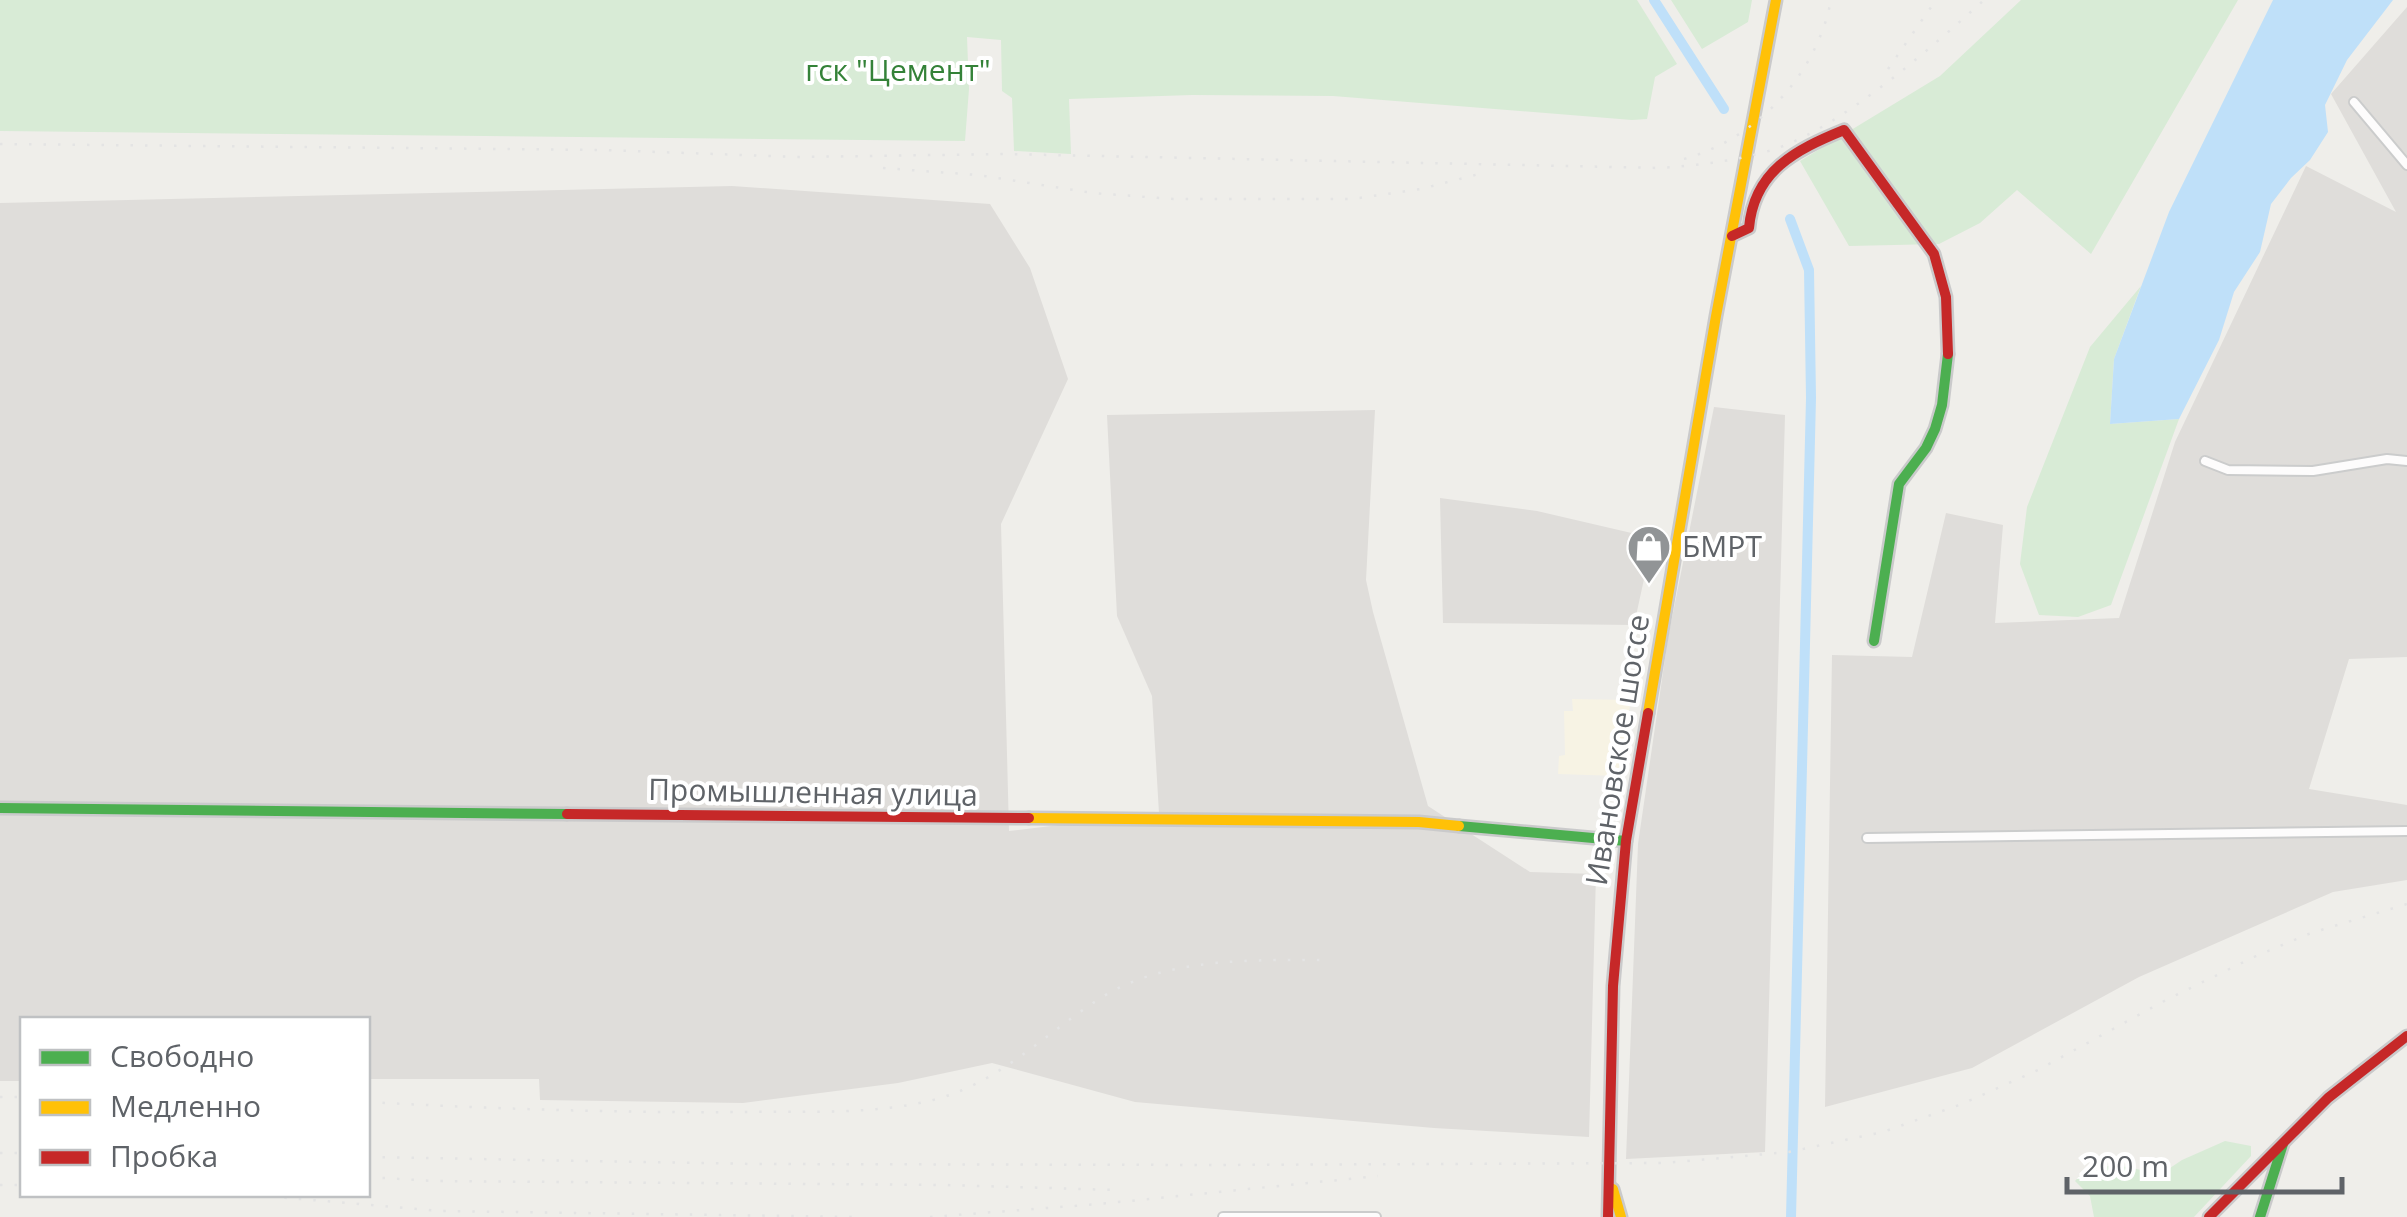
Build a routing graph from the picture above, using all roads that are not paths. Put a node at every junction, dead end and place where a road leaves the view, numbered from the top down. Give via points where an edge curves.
1 (1776, 0) edge
2 (2354, 102) dead end
3 (2407, 165) edge
4 (1732, 236) junction
5 (2206, 460) dead end
6 (2407, 461) edge
7 (1874, 641) dead end
8 (0, 808) edge
9 (2407, 831) edge
10 (1868, 838) dead end
11 (1626, 841) junction
12 (2407, 1036) edge
13 (2284, 1144) junction
14 (1609, 1176) junction
15 (1223, 1217) edge
16 (1376, 1217) edge
17 (1608, 1217) edge
18 (1621, 1217) edge
19 (2209, 1217) edge
20 (2223, 1217) edge
21 (2260, 1217) edge

1 - 4 main road, Ивановское шоссе
2 - 3 street
4 - 7 main road via 1749,228 1752,198 1764,179 1816,140 1844,130 1934,254 1949,304 1944,398 1926,448 1898,484
4 - 11 main road, Ивановское шоссе
5 - 6 street via 2228,470 2313,471
8 - 11 main road, Промышленная улица via 1419,822
9 - 10 street
11 - 14 main road, Ивановское шоссе
12 - 13 main road via 2350,1078
13 - 19 main road
13 - 20 main road
13 - 21 main road
14 - 17 main road, Ивановское шоссе
14 - 18 main road
15 - 16 street

